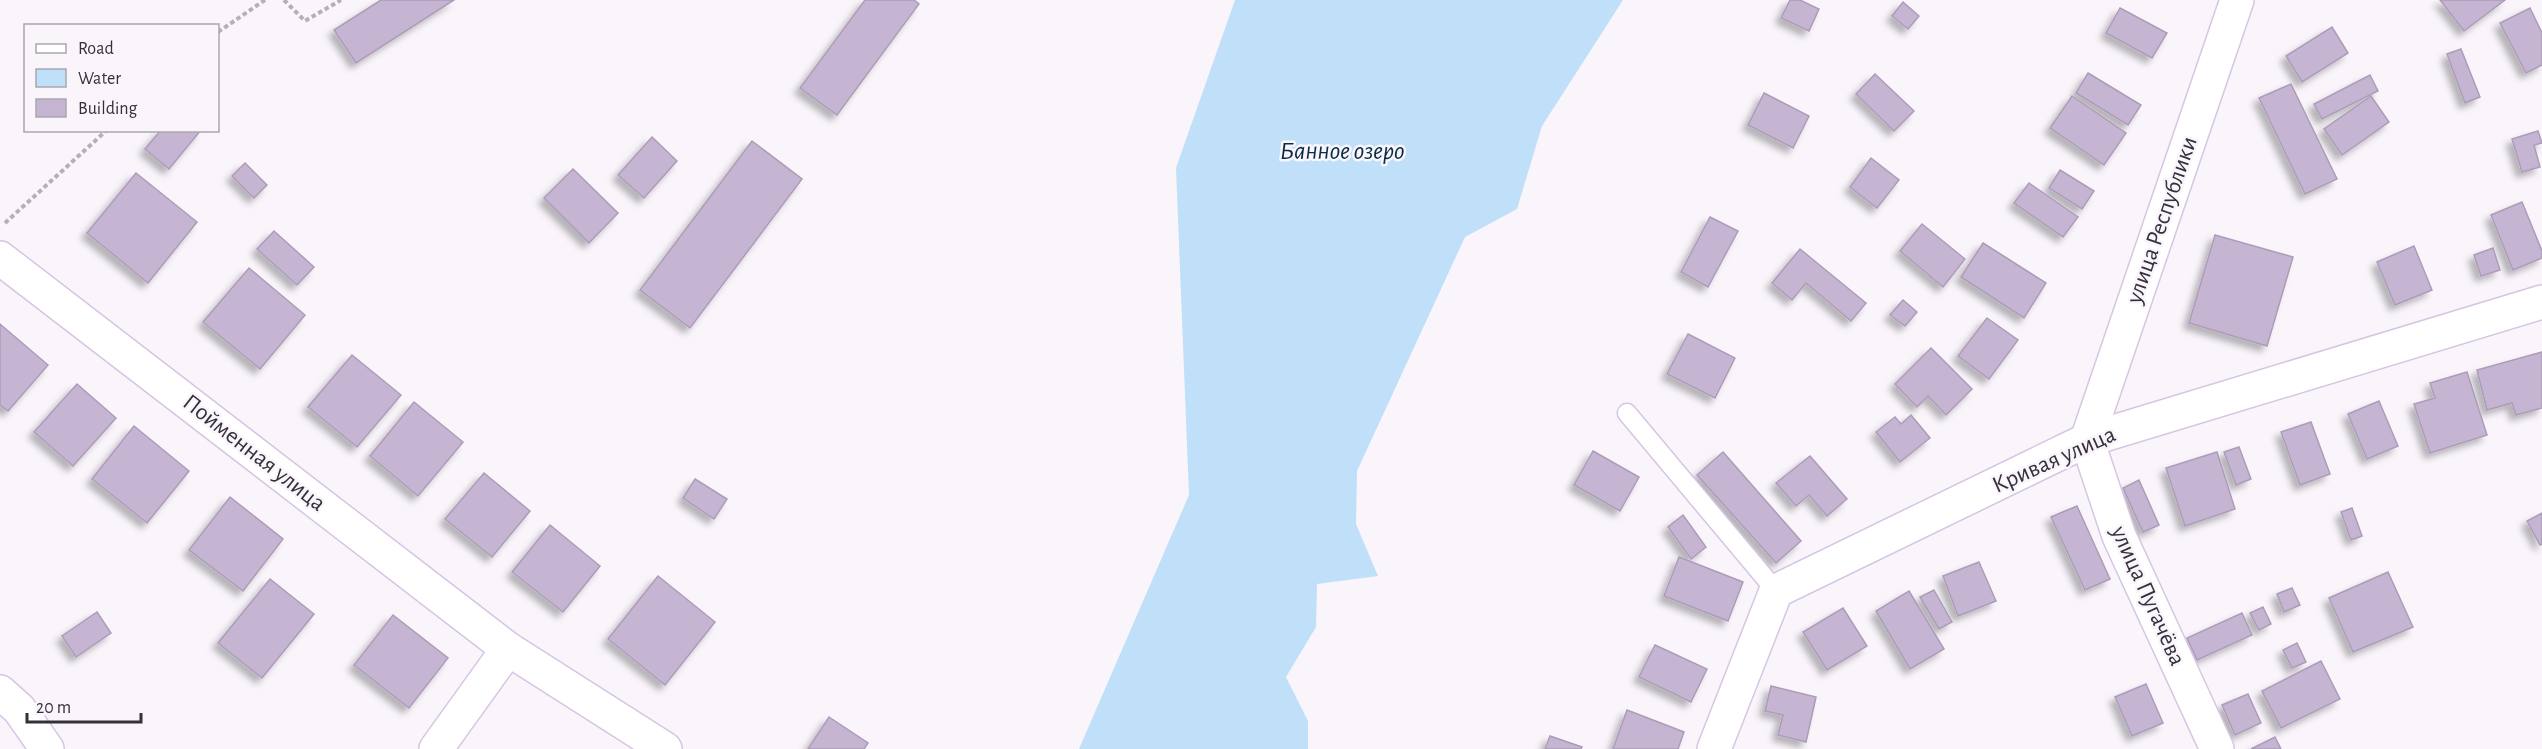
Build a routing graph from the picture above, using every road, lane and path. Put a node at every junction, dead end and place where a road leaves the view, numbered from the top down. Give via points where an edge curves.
1 (265, 0) edge
2 (284, 0) edge
3 (341, 0) edge
4 (2237, 0) edge
5 (219, 31) edge
6 (104, 132) edge
7 (0, 228) edge
8 (0, 258) edge
9 (2542, 302) edge
10 (1627, 413) dead end
11 (2087, 440) junction
12 (1776, 591) junction
13 (508, 649) junction
14 (0, 692) edge
15 (47, 749) edge
16 (436, 749) edge
17 (665, 749) edge
18 (1714, 749) edge
19 (2217, 749) edge

1 - 5 path
2 - 3 path via 305,21
4 - 11 street, улица Республики
6 - 7 path
8 - 13 street, Пойменная улица
9 - 11 street, Кривая улица
10 - 12 lane
11 - 12 street, Кривая улица
11 - 19 street, улица Пугачёва via 2119,536
12 - 18 street
13 - 16 street
13 - 17 street, Пойменная улица
14 - 15 street via 19,709

